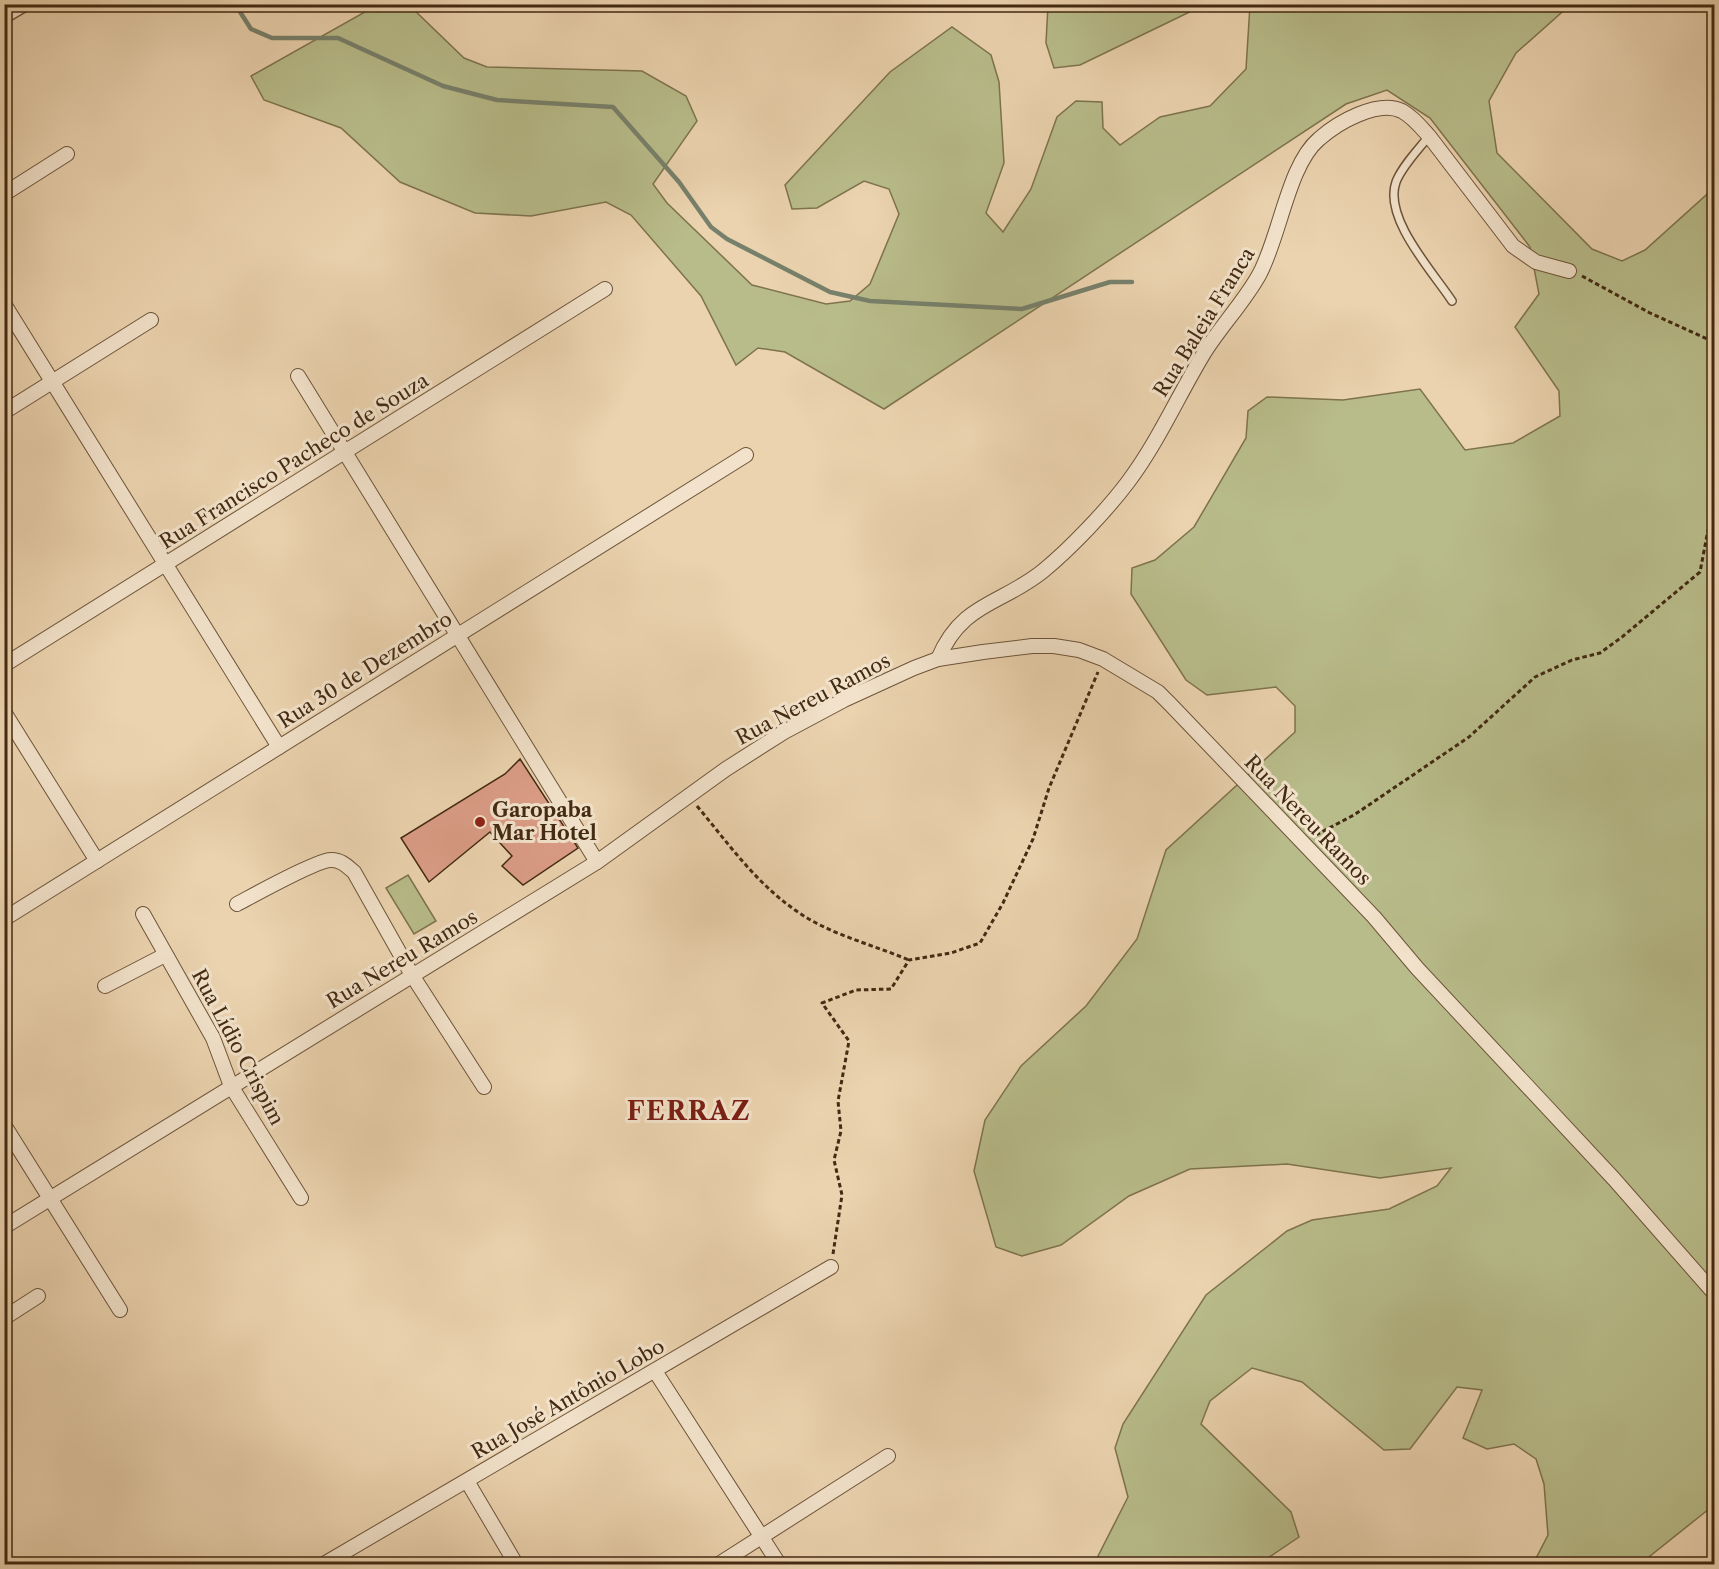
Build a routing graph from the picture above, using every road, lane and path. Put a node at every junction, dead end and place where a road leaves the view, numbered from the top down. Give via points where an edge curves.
1 (31, 4) edge
2 (4, 20) edge
3 (1429, 136) junction
4 (67, 154) dead end
5 (4, 194) edge
6 (1569, 271) joint
7 (605, 289) dead end
8 (1452, 301) dead end
9 (4, 304) edge
10 (151, 320) dead end
11 (1714, 342) edge
12 (298, 376) dead end
13 (53, 382) junction
14 (4, 412) edge
15 (345, 452) junction
16 (746, 455) dead end
17 (1714, 525) edge
18 (166, 564) junction
19 (458, 635) junction
20 (938, 659) junction
21 (1103, 659) junction
22 (4, 665) edge
23 (4, 712) edge
24 (279, 747) junction
25 (690, 797) junction
26 (1301, 842) junction
27 (97, 861) junction
28 (597, 862) junction
29 (237, 904) dead end
30 (143, 914) dead end
31 (4, 919) edge
32 (165, 955) junction
33 (909, 960) junction
34 (412, 975) junction
35 (105, 986) dead end
36 (231, 1086) junction
37 (484, 1087) dead end
38 (4, 1125) edge
39 (301, 1197) dead end
40 (50, 1199) junction
41 (4, 1227) edge
42 (831, 1267) joint
43 (1714, 1293) edge
44 (38, 1296) dead end
45 (120, 1310) dead end
46 (4, 1318) edge
47 (655, 1371) junction
48 (888, 1456) dead end
49 (467, 1481) junction
50 (761, 1537) junction
51 (324, 1564) edge
52 (516, 1564) edge
53 (719, 1564) edge
54 (779, 1564) edge

1 - 2 lane
3 - 6 street, Rua Baleia Franca via 1513,246 1536,262
3 - 8 lane via 1396,181 1394,195 1398,221
3 - 20 street, Rua Baleia Franca via 1416,121 1388,107 1350,120 1310,147 1258,277 1205,352 1128,483 1043,571 963,620 947,638
4 - 5 street
6 - 11 path
7 - 15 street, Rua Francisco Pacheco de Souza
9 - 13 street
10 - 13 street
12 - 15 street
13 - 14 street
13 - 18 street
15 - 18 street, Rua Francisco Pacheco de Souza
15 - 19 street
16 - 19 street, Rua 30 de Dezembro
17 - 26 path via 1708,530 1700,572 1622,637 1600,653 1572,660 1535,677 1469,736 1354,815
18 - 22 street, Rua Francisco Pacheco de Souza
18 - 24 street
19 - 24 street, Rua 30 de Dezembro
19 - 28 street
20 - 21 street, Rua Nereu Ramos via 1032,646 1079,650
20 - 25 street, Rua Nereu Ramos via 844,700 784,732
21 - 26 street, Rua Nereu Ramos via 1158,692
21 - 33 path via 1053,777 1033,839 980,943
23 - 27 street
24 - 27 street, Rua 30 de Dezembro
25 - 28 street, Rua Nereu Ramos
25 - 33 path via 762,884 796,911 855,940
26 - 43 street, Rua Nereu Ramos via 1614,1179
27 - 31 street, Rua 30 de Dezembro
28 - 34 street, Rua Nereu Ramos
29 - 34 street via 321,863 344,863 354,872
30 - 32 street, Rua Lídio Crispim
32 - 35 street
32 - 36 street, Rua Lídio Crispim via 213,1038
33 - 42 path via 891,989 856,990 822,1003 849,1041 838,1101 841,1131 834,1160 842,1195
34 - 36 street, Rua Nereu Ramos
34 - 37 street
36 - 39 street, Rua Lídio Crispim
36 - 40 street, Rua Nereu Ramos
38 - 40 street
40 - 41 street, Rua Nereu Ramos
40 - 45 street
42 - 47 street, Rua José Antônio Lobo
44 - 46 street
47 - 49 street, Rua José Antônio Lobo
47 - 50 street
48 - 50 street
49 - 51 street, Rua José Antônio Lobo
49 - 52 street
50 - 53 street
50 - 54 street

